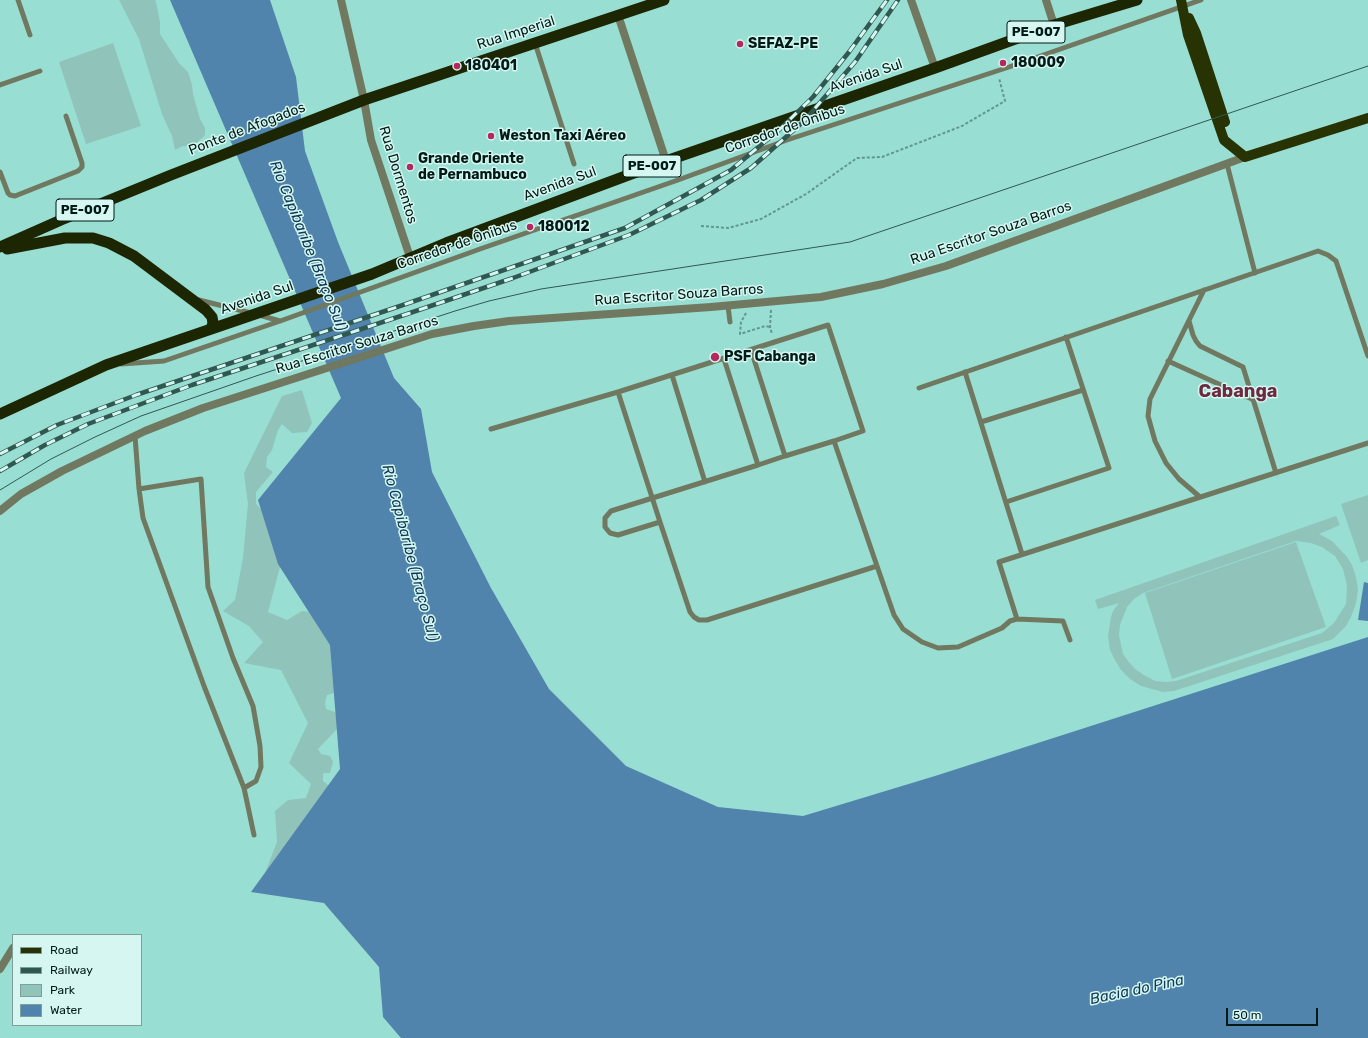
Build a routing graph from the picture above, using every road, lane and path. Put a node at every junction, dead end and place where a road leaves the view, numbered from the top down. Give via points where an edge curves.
1 (18, 0) edge
2 (342, 0) edge
3 (664, 0) edge
4 (911, 0) edge
5 (1046, 0) edge
6 (1137, 0) edge
7 (1201, 0) edge
8 (1182, 3) edge
9 (618, 15) junction
10 (1054, 25) junction
11 (30, 35) dead end
12 (535, 43) junction
13 (935, 68) junction
14 (40, 71) dead end
15 (996, 71) junction
16 (0, 85) edge
17 (364, 100) junction
18 (333, 112) joint
19 (66, 116) dead end
20 (1368, 118) edge
21 (1245, 157) junction
22 (666, 161) junction
23 (574, 164) dead end
24 (1227, 164) junction
25 (0, 172) edge
26 (701, 226) dead end
27 (0, 249) edge
28 (410, 257) junction
29 (1255, 273) junction
30 (1204, 290) junction
31 (189, 296) junction
32 (773, 301) junction
33 (759, 303) junction
34 (728, 306) junction
35 (256, 314) junction
36 (1189, 320) junction
37 (282, 321) junction
38 (730, 322) dead end
39 (770, 327) junction
40 (211, 329) junction
41 (1066, 337) junction
42 (775, 342) junction
43 (1366, 343) edge
44 (751, 350) junction
45 (1368, 356) edge
46 (724, 359) junction
47 (1168, 361) junction
48 (106, 365) junction
49 (965, 372) junction
50 (672, 375) junction
51 (919, 388) dead end
52 (1083, 390) junction
53 (618, 392) junction
54 (1254, 400) junction
55 (0, 414) edge
56 (981, 422) junction
57 (491, 429) dead end
58 (135, 436) junction
59 (834, 441) junction
60 (1368, 443) edge
61 (785, 456) junction
62 (758, 465) junction
63 (1276, 473) junction
64 (705, 482) junction
65 (139, 489) junction
66 (1200, 497) junction
67 (652, 498) junction
68 (1006, 502) junction
69 (0, 510) edge
70 (660, 522) junction
71 (1022, 554) junction
72 (877, 566) junction
73 (1016, 619) junction
74 (1070, 640) dead end
75 (244, 788) junction
76 (254, 835) dead end
77 (12, 950) edge
78 (0, 969) edge

1 - 11 lane
2 - 17 street, Rua Dormentos
3 - 9 highway, Rua Imperial / PE-007
4 - 13 street
5 - 10 street
6 - 10 highway, Avenida Sul / PE-007
7 - 8 lane, Corredor de Ônibus
8 - 15 lane, Corredor de Ônibus
8 - 21 main road via 1196,33 1236,151
9 - 12 highway, Rua Imperial / PE-007
9 - 22 street
10 - 13 highway, Avenida Sul / PE-007
12 - 17 highway, Rua Imperial / PE-007
12 - 23 lane
13 - 22 highway, Avenida Sul / PE-007
14 - 16 lane
15 - 26 path via 1004,101 962,126 882,157 857,158 806,194 761,219 728,228
15 - 37 lane, Corredor de Ônibus via 787,140
17 - 18 highway, Rua Imperial / PE-007
17 - 28 street, Rua Dormentos via 371,140
18 - 27 highway, Ponte de Afogados / PE-007 via 61,220
19 - 25 lane via 82,163 78,171 14,196 8,193
20 - 21 main road, Rua Escritor Souza Barros
21 - 24 street, Rua Escritor Souza Barros
22 - 28 highway, Avenida Sul / PE-007
24 - 29 lane
24 - 32 street, Rua Escritor Souza Barros via 946,266 883,284 821,297
27 - 31 highway via 65,238 94,238 134,256
28 - 35 highway, Avenida Sul / PE-007 via 372,274
29 - 30 lane
29 - 43 lane via 1318,251 1328,255 1336,261
30 - 36 lane
30 - 41 lane
31 - 35 lane via 218,306
31 - 40 highway via 212,317
32 - 33 street, Rua Escritor Souza Barros
32 - 39 path
33 - 34 street, Rua Escritor Souza Barros
33 - 39 path via 745,314 740,334 765,326
34 - 38 lane
34 - 58 street, Rua Escritor Souza Barros via 509,321 432,334 203,408
35 - 37 lane
35 - 40 highway, Avenida Sul / PE-007
36 - 47 lane
36 - 54 lane via 1190,328 1200,346 1243,367
37 - 48 lane via 164,361
39 - 42 path
40 - 48 highway, Avenida Sul / PE-007
41 - 49 lane
41 - 52 lane
42 - 44 lane
42 - 59 lane via 828,325 863,431
43 - 45 lane
44 - 46 lane
44 - 61 lane
46 - 50 lane
46 - 62 lane
47 - 54 lane
47 - 66 lane via 1150,399 1148,416 1155,441 1166,463 1179,479
48 - 55 highway, Avenida Sul / PE-007
49 - 51 lane
49 - 56 lane
50 - 53 lane
50 - 64 lane
52 - 56 lane
52 - 68 lane via 1109,468
53 - 57 lane
53 - 67 lane
54 - 63 lane
56 - 68 lane
58 - 65 lane
58 - 69 street, Rua Escritor Souza Barros via 62,471 21,494
59 - 61 lane
59 - 72 lane
60 - 63 lane
61 - 62 lane
62 - 64 lane
63 - 66 lane
64 - 67 lane
65 - 75 lane via 144,518 204,686
65 - 75 lane via 201,479 208,588 253,706 260,746 261,767 256,781
66 - 71 lane
67 - 70 lane
67 - 70 lane via 611,511 605,518 605,527 610,533 618,535
68 - 71 lane
70 - 72 lane via 690,612 700,620 707,620
71 - 73 lane via 999,562
72 - 73 lane via 894,615 904,629 922,642 938,648 958,647 1002,628
73 - 74 lane via 1063,621
75 - 76 lane
77 - 78 street

